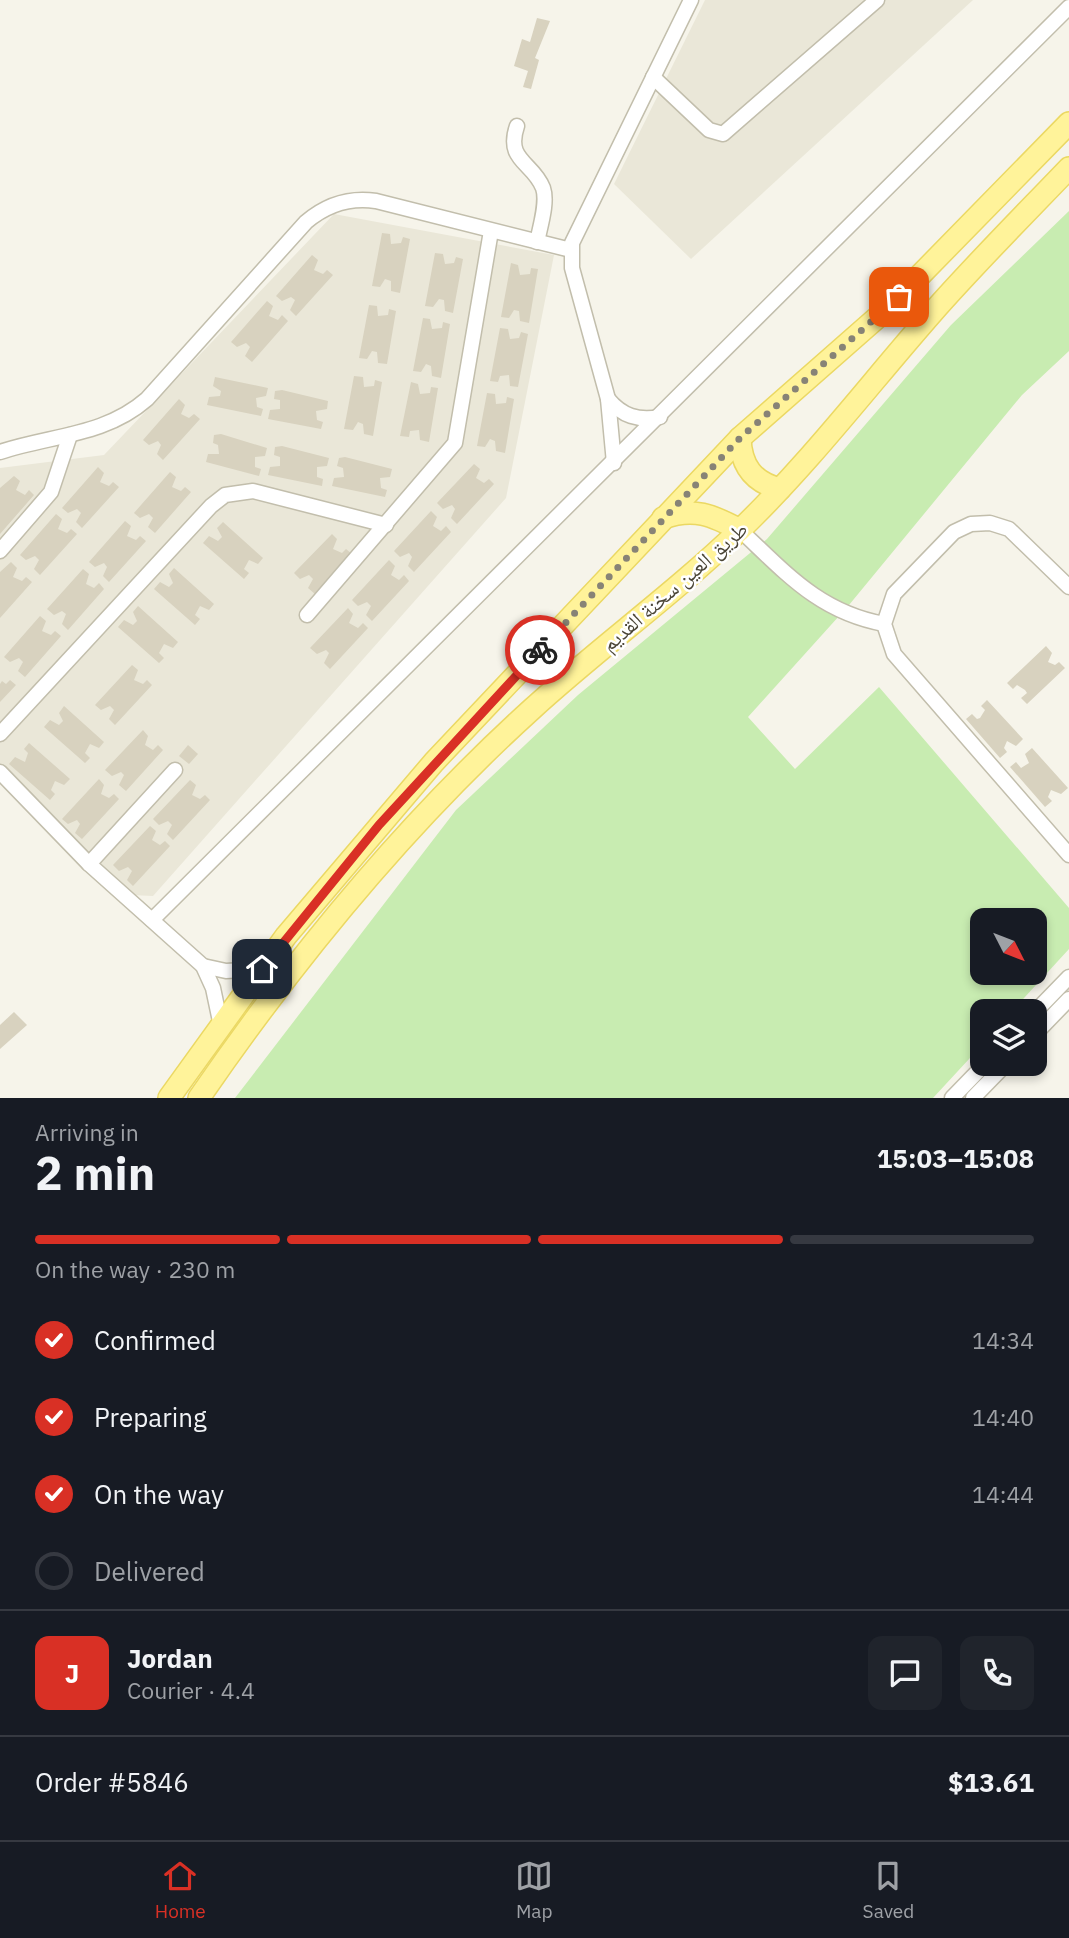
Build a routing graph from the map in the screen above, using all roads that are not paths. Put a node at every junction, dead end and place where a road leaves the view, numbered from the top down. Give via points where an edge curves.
1 (691, 0) edge
2 (877, 0) edge
3 (1069, 7) edge
4 (653, 77) junction
5 (1069, 123) edge
6 (517, 126) dead end
7 (1069, 168) edge
8 (491, 231) junction
9 (537, 242) junction
10 (571, 250) junction
11 (608, 399) junction
12 (660, 417) junction
13 (70, 435) junction
14 (740, 438) junction
15 (0, 452) edge
16 (614, 463) junction
17 (780, 489) junction
18 (661, 519) junction
19 (386, 525) junction
20 (740, 530) junction
21 (0, 551) edge
22 (1069, 587) edge
23 (307, 615) dead end
24 (884, 624) junction
25 (0, 734) edge
26 (175, 770) dead end
27 (0, 772) edge
28 (1069, 855) edge
29 (89, 864) junction
30 (152, 920) junction
31 (203, 966) junction
32 (262, 969) junction
33 (1069, 977) edge
34 (1069, 999) edge
35 (1047, 1000) edge
36 (1047, 1022) edge
37 (220, 1026) junction
38 (973, 1076) edge
39 (994, 1076) edge
40 (169, 1098) edge
41 (199, 1098) edge
42 (951, 1098) edge
43 (973, 1098) edge

1 - 4 street
2 - 4 street via 723,134 709,130
3 - 12 street
4 - 10 street via 576,230
5 - 14 main road via 888,308
6 - 9 street via 517,156 544,192
7 - 17 main road, طريق العين سخنة القديم via 977,262 838,428
8 - 9 street
8 - 13 street via 368,200 330,206 306,222 148,399 111,424
8 - 19 street via 455,443
9 - 10 street
10 - 11 street
11 - 12 street via 627,415
11 - 16 street
12 - 16 street
13 - 15 street
13 - 21 street via 51,492
14 - 17 main road via 750,472
14 - 18 main road
16 - 30 street
17 - 20 main road, طريق العين سخنة القديم
18 - 20 main road via 694,511
18 - 32 main road via 434,762
19 - 23 street
19 - 25 street via 253,491 226,495
20 - 24 street via 823,603 860,620
20 - 41 main road, طريق العين سخنة القديم via 532,709 450,789 299,960
22 - 24 street via 1009,529 971,524 954,532 894,594
24 - 28 street via 894,654
26 - 29 street
27 - 29 street
29 - 30 street
30 - 31 street
31 - 32 street via 226,971
31 - 37 street via 214,988
32 - 37 main road
33 - 35 street
34 - 36 street
37 - 40 main road
38 - 42 street
39 - 43 street

